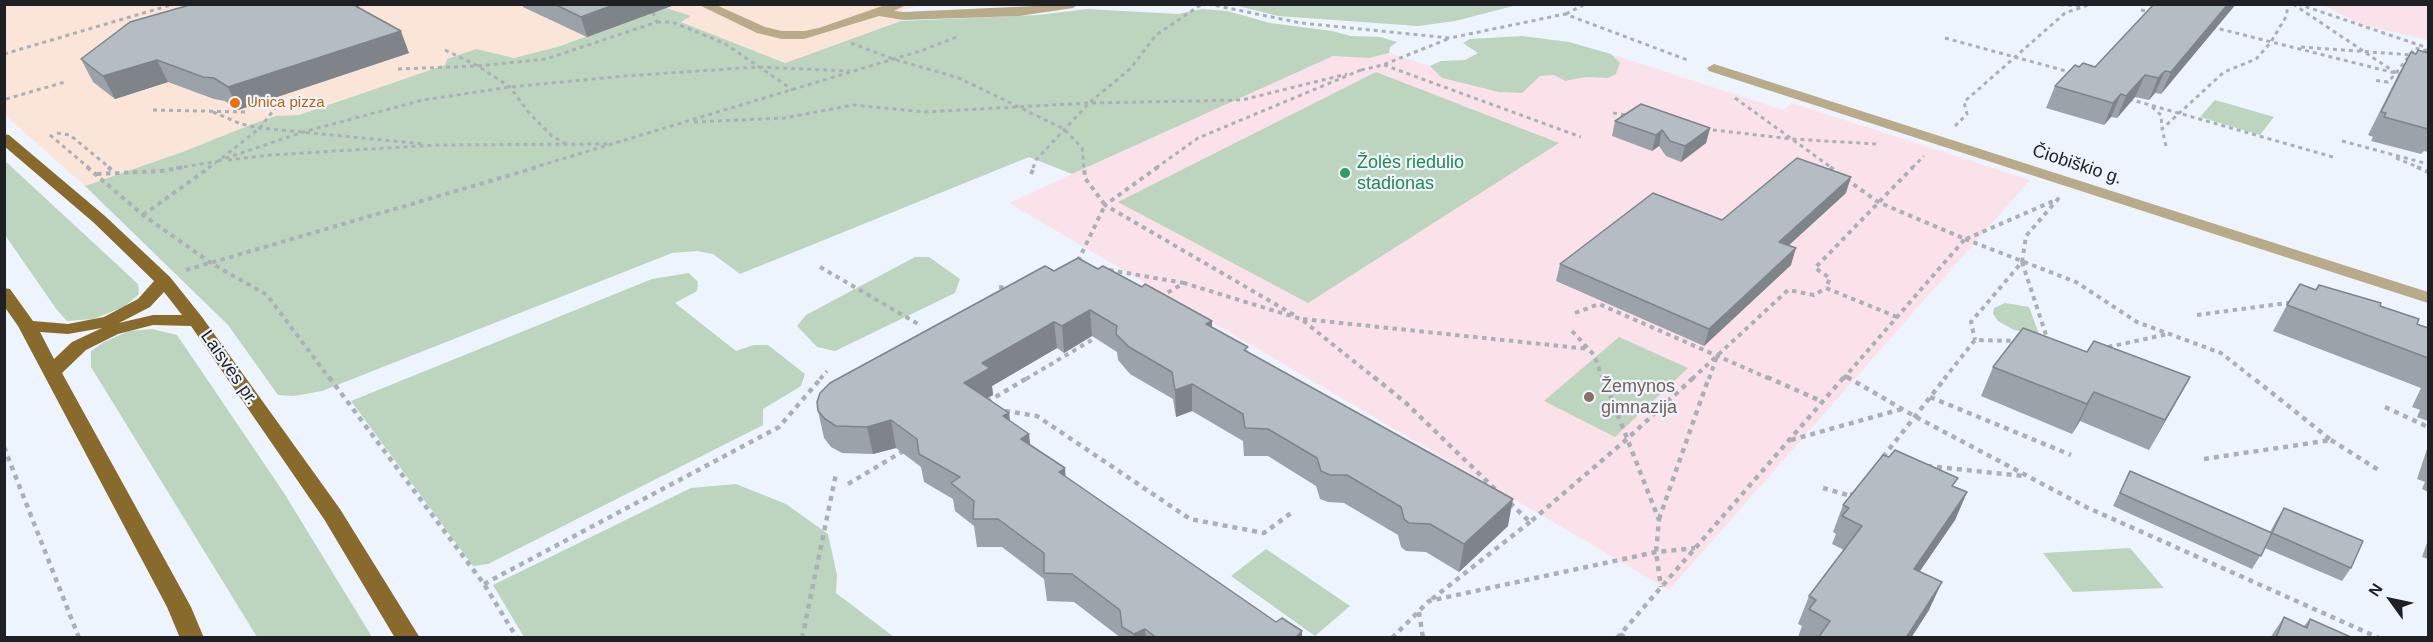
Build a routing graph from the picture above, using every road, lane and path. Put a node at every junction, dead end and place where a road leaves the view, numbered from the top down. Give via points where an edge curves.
1 (174, 4) edge
2 (703, 4) edge
3 (902, 4) edge
4 (1073, 4) edge
5 (1203, 4) edge
6 (1208, 4) edge
7 (1586, 4) edge
8 (2044, 4) edge
9 (2287, 4) edge
10 (2293, 4) edge
11 (2298, 4) edge
12 (2090, 5) edge
13 (649, 6) dead end
14 (2140, 10) dead end
15 (881, 12) junction
16 (1565, 14) junction
17 (2159, 14) edge
18 (657, 22) junction
19 (2206, 26) edge
20 (822, 32) junction
21 (964, 34) dead end
22 (1450, 38) junction
23 (1945, 38) dead end
24 (2271, 42) junction
25 (2288, 46) junction
26 (445, 50) dead end
27 (2428, 51) edge
28 (2367, 53) junction
29 (4, 54) edge
30 (2410, 54) junction
31 (2015, 57) junction
32 (893, 59) junction
33 (1690, 61) dead end
34 (1383, 65) junction
35 (478, 66) junction
36 (759, 67) junction
37 (1714, 68) dead end
38 (398, 69) dead end
39 (1360, 70) junction
40 (2066, 71) edge
41 (854, 72) junction
42 (2396, 73) junction
43 (2404, 75) edge
44 (2373, 80) dead end
45 (65, 82) dead end
46 (510, 87) junction
47 (793, 90) junction
48 (1728, 94) dead end
49 (2123, 97) edge
50 (6, 99) dead end
51 (1089, 103) junction
52 (2150, 105) junction
53 (1013, 106) junction
54 (275, 108) dead end
55 (153, 110) dead end
56 (213, 112) junction
57 (246, 112) edge
58 (1613, 113) dead end
59 (2180, 113) junction
60 (1635, 117) edge
61 (687, 122) junction
62 (260, 128) junction
63 (1701, 128) edge
64 (1064, 129) junction
65 (2163, 129) junction
66 (303, 132) junction
67 (57, 133) dead end
68 (50, 135) dead end
69 (1581, 137) dead end
70 (4, 138) edge
71 (1792, 139) junction
72 (1940, 141) junction
73 (2342, 141) dead end
74 (616, 144) junction
75 (1884, 144) dead end
76 (436, 145) junction
77 (567, 145) junction
78 (2166, 146) dead end
79 (2381, 151) junction
80 (2333, 157) dead end
81 (218, 161) junction
82 (2428, 164) edge
83 (2428, 172) edge
84 (115, 173) junction
85 (96, 174) junction
86 (1031, 174) dead end
87 (1878, 202) junction
88 (1105, 204) junction
89 (143, 215) junction
90 (1965, 239) junction
91 (2022, 262) junction
92 (211, 263) junction
93 (820, 267) dead end
94 (1087, 267) edge
95 (1098, 268) edge
96 (161, 279) junction
97 (1184, 283) junction
98 (999, 287) dead end
99 (1020, 288) edge
100 (1826, 288) junction
101 (4, 293) edge
102 (2428, 298) edge
103 (1156, 299) edge
104 (2305, 302) edge
105 (1575, 313) dead end
106 (2197, 315) dead end
107 (1897, 316) junction
108 (1302, 319) junction
109 (195, 321) junction
110 (27, 326) junction
111 (920, 326) dead end
112 (1572, 331) dead end
113 (2169, 334) junction
114 (1095, 338) edge
115 (1975, 340) junction
116 (2028, 344) edge
117 (2050, 348) edge
118 (1589, 349) junction
119 (2100, 349) edge
120 (1717, 356) junction
121 (827, 371) dead end
122 (52, 372) junction
123 (1845, 376) junction
124 (1930, 397) junction
125 (1823, 402) junction
126 (2385, 407) dead end
127 (977, 408) edge
128 (1902, 409) junction
129 (997, 410) edge
130 (1916, 417) junction
131 (2428, 426) edge
132 (1627, 439) junction
133 (1790, 440) junction
134 (2331, 441) junction
135 (4, 447) edge
136 (908, 448) edge
137 (2071, 455) dead end
138 (2204, 459) dead end
139 (1891, 462) edge
140 (1925, 466) edge
141 (2380, 471) dead end
142 (836, 474) dead end
143 (2028, 476) junction
144 (849, 484) dead end
145 (1858, 487) edge
146 (1823, 488) dead end
147 (1291, 513) dead end
148 (1659, 520) junction
149 (1530, 522) junction
150 (1696, 548) junction
151 (1656, 552) junction
152 (484, 584) junction
153 (1661, 587) junction
154 (1429, 601) junction
155 (1418, 612) junction
156 (1619, 636) edge
157 (79, 638) edge
158 (192, 638) edge
159 (408, 638) edge
160 (517, 638) edge
161 (802, 638) edge
162 (1392, 638) edge
163 (1423, 638) edge
164 (1626, 638) edge
165 (2379, 638) edge

1 - 29 path
2 - 20 street via 761,30 782,35
3 - 15 street
4 - 15 street via 996,13 903,16
5 - 51 path via 1156,35 1131,68
6 - 22 path via 1301,23
7 - 16 path
8 - 12 path
9 - 24 path via 2287,15
10 - 28 path
11 - 27 path
12 - 31 path via 2065,13
13 - 18 path
14 - 17 path
15 - 20 street
16 - 22 path
16 - 33 path
18 - 35 path via 546,59
18 - 36 path via 672,22 724,43
19 - 24 path
20 - 32 path
21 - 32 path
22 - 34 path
23 - 31 path
24 - 25 path
24 - 59 path via 2256,59 2224,72
25 - 28 path
25 - 42 path
26 - 35 path
27 - 30 path
27 - 30 path via 2415,48
28 - 30 path
28 - 42 path
30 - 42 path
31 - 40 path
31 - 72 path via 1964,102 1967,114
32 - 41 path
32 - 53 path via 959,78
34 - 39 path
34 - 69 path
35 - 38 path
35 - 46 path
36 - 41 path
36 - 46 path
36 - 47 path
37 - 72 street, Čiobiškio g.
39 - 51 path via 1242,100
39 - 88 path via 1198,138
41 - 47 path
42 - 43 path
42 - 44 path via 2388,82
45 - 50 path
46 - 66 path via 423,100
46 - 77 path via 529,113
47 - 61 path
48 - 71 path
49 - 52 path
51 - 53 path
51 - 64 path
52 - 59 path
52 - 65 path via 2161,115
53 - 61 path via 925,112 853,105 785,118
53 - 64 path
54 - 62 path
55 - 56 path
56 - 57 path
56 - 62 path
58 - 60 path
59 - 65 path
59 - 80 path
61 - 74 path
62 - 66 path
62 - 81 path
63 - 71 path
64 - 86 path via 1036,160
64 - 88 path via 1082,148 1085,178
65 - 78 path
66 - 76 path
66 - 81 path
67 - 84 path via 69,135
68 - 85 path
70 - 96 main road, Laisvės pr. via 99,219
71 - 75 path
71 - 87 path
72 - 87 path
72 - 102 street, Čiobiškio g.
73 - 79 path
74 - 77 path
74 - 92 path
76 - 77 path
76 - 81 path
79 - 82 path
79 - 83 path
81 - 84 path via 161,171
81 - 89 path
84 - 85 path
85 - 89 path
87 - 90 path
87 - 100 path via 1815,268 1830,278
88 - 94 path via 1076,265
88 - 108 path
89 - 92 path
90 - 91 path
90 - 91 path via 2058,199 2026,236
90 - 107 path
91 - 113 path via 2076,282 2137,322
91 - 115 path via 1971,322
91 - 117 path
92 - 96 path
92 - 152 path via 267,295
93 - 111 path
95 - 97 path
96 - 109 main road, Laisvės pr.
96 - 110 main road via 144,303 109,321 68,329
97 - 103 path
97 - 108 path
98 - 99 path
100 - 107 path
100 - 120 path via 1814,295 1788,290
101 - 110 main road
104 - 106 path
105 - 120 path via 1599,304
107 - 123 path
108 - 118 path
108 - 149 path via 1406,403
109 - 122 main road via 153,320 112,330 79,346
109 - 159 main road, Laisvės pr. via 332,514
110 - 122 main road
112 - 118 path
113 - 119 path
113 - 134 path via 2221,353
114 - 127 path
115 - 116 path via 2005,339
115 - 124 path
118 - 132 path
120 - 125 path
120 - 132 path
120 - 148 path
121 - 152 path via 779,427
122 - 158 main road
123 - 125 path
123 - 128 path
124 - 130 path
124 - 137 path
125 - 133 path
126 - 131 path
128 - 130 path
128 - 133 path
129 - 147 path via 1037,416 1190,519 1264,533
130 - 139 path via 1879,461
130 - 143 path
132 - 148 path
132 - 149 path
133 - 150 path
134 - 138 path
134 - 141 path
135 - 157 path
136 - 144 path
140 - 143 path
142 - 161 path
143 - 165 path via 2137,531
145 - 146 path via 1851,496
148 - 151 path
149 - 154 path
150 - 151 path
150 - 153 path
151 - 153 path
151 - 154 path
152 - 160 path
153 - 156 path
154 - 155 path
155 - 162 path
155 - 163 path
156 - 164 path

